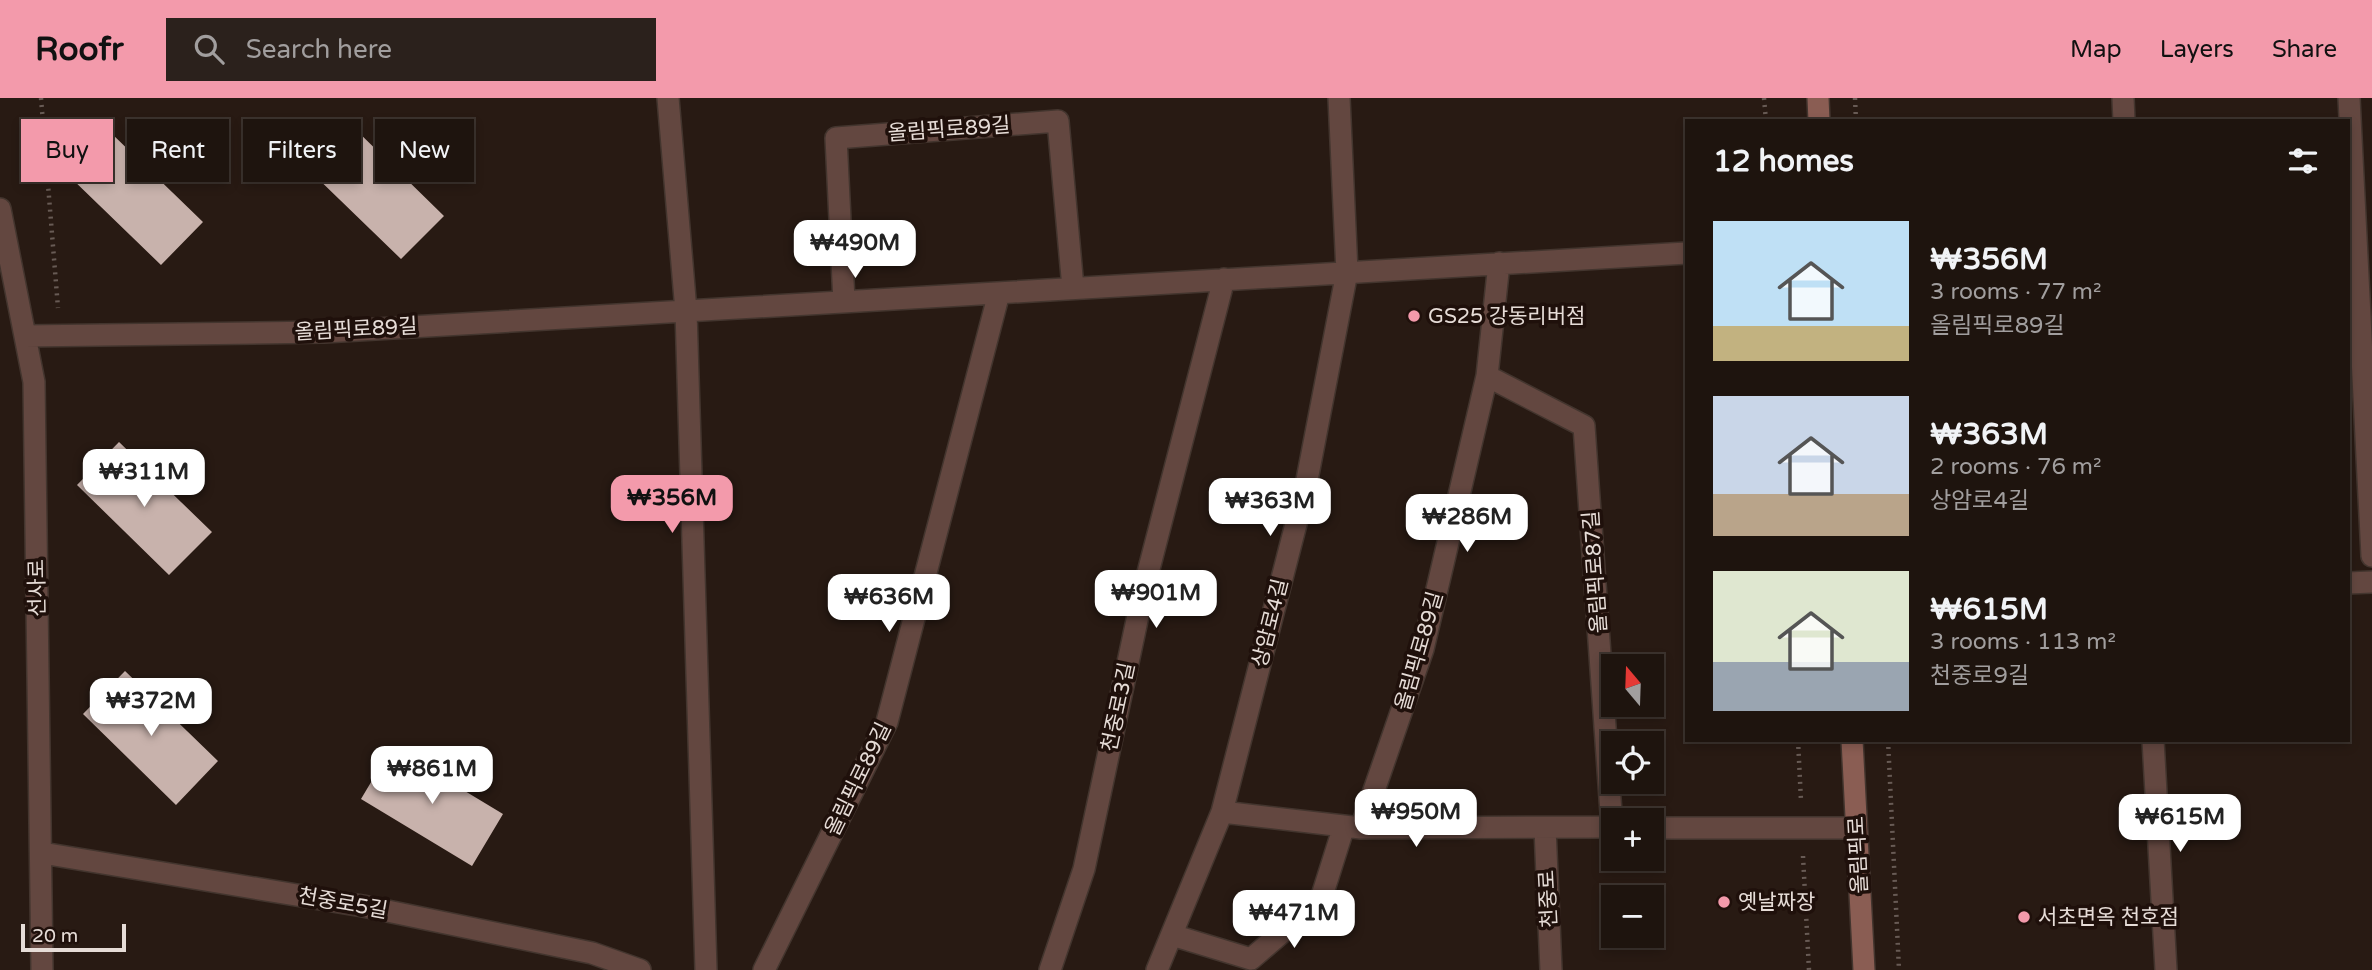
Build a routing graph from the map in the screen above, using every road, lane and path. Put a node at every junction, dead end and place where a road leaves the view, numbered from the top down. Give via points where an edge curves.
1 (668, 98) edge
2 (1339, 98) edge
3 (1764, 98) edge
4 (1818, 98) edge
5 (1855, 98) edge
6 (2123, 98) edge
7 (2349, 98) edge
8 (1766, 119) edge
9 (1819, 119) edge
10 (1856, 119) edge
11 (2124, 119) edge
12 (0, 209) edge
13 (1685, 253) edge
14 (1499, 264) junction
15 (2365, 264) edge
16 (1347, 272) junction
17 (1224, 279) junction
18 (1073, 288) junction
19 (999, 293) junction
20 (844, 301) junction
21 (686, 311) junction
22 (25, 336) junction
23 (1487, 376) junction
24 (2372, 556) edge
25 (2372, 582) edge
26 (2350, 583) edge
27 (1852, 742) edge
28 (1888, 742) edge
29 (2153, 742) edge
30 (1612, 808) edge
31 (1222, 812) junction
32 (1352, 827) junction
33 (1601, 827) edge
34 (1545, 828) junction
35 (1664, 828) edge
36 (1856, 828) junction
37 (42, 853) junction
38 (1172, 935) junction
39 (588, 961) edge
40 (42, 970) edge
41 (640, 970) edge
42 (706, 970) edge
43 (764, 970) edge
44 (1050, 970) edge
45 (1157, 970) edge
46 (1551, 970) edge
47 (1864, 970) edge
48 (1899, 970) edge
49 (2166, 970) edge

1 - 21 street
2 - 16 street, 상암로4길
3 - 8 path
4 - 9 main road
5 - 10 path
6 - 11 street
7 - 15 street
12 - 22 street, 선사로
13 - 14 street, 올림픽로89길
14 - 16 street, 올림픽로89길
14 - 23 street, 올림픽로89길
15 - 24 street
16 - 17 street, 올림픽로89길
16 - 31 street, 상암로4길 via 1306,485
17 - 18 street, 올림픽로89길
17 - 44 street, 천중로3길 via 1143,592 1084,869
18 - 19 street, 올림픽로89길
18 - 20 street, 올림픽로89길 via 1058,121 836,138
19 - 20 street, 올림픽로89길
19 - 43 street, 올림픽로89길 via 887,722
20 - 21 street, 올림픽로89길
21 - 22 street, 올림픽로89길 via 324,332
21 - 42 street
22 - 37 street, 선사로 via 34,382
23 - 30 street, 올림픽로87길 via 1584,426
23 - 32 street, 올림픽로89길 via 1423,649
25 - 26 street
27 - 36 main road, 올림픽로
28 - 48 path
29 - 49 street
31 - 32 street, 올림픽로87길
31 - 38 street, 상암로4길
32 - 34 street, 올림픽로87길
32 - 38 street via 1321,899 1251,959
33 - 34 street, 올림픽로87길
34 - 46 street, 천중로
35 - 36 street
36 - 47 main road, 올림픽로
37 - 39 street, 천중로5길 via 363,906
37 - 40 street, 선사로
38 - 45 street, 상암로4길
39 - 41 street, 천중로5길

